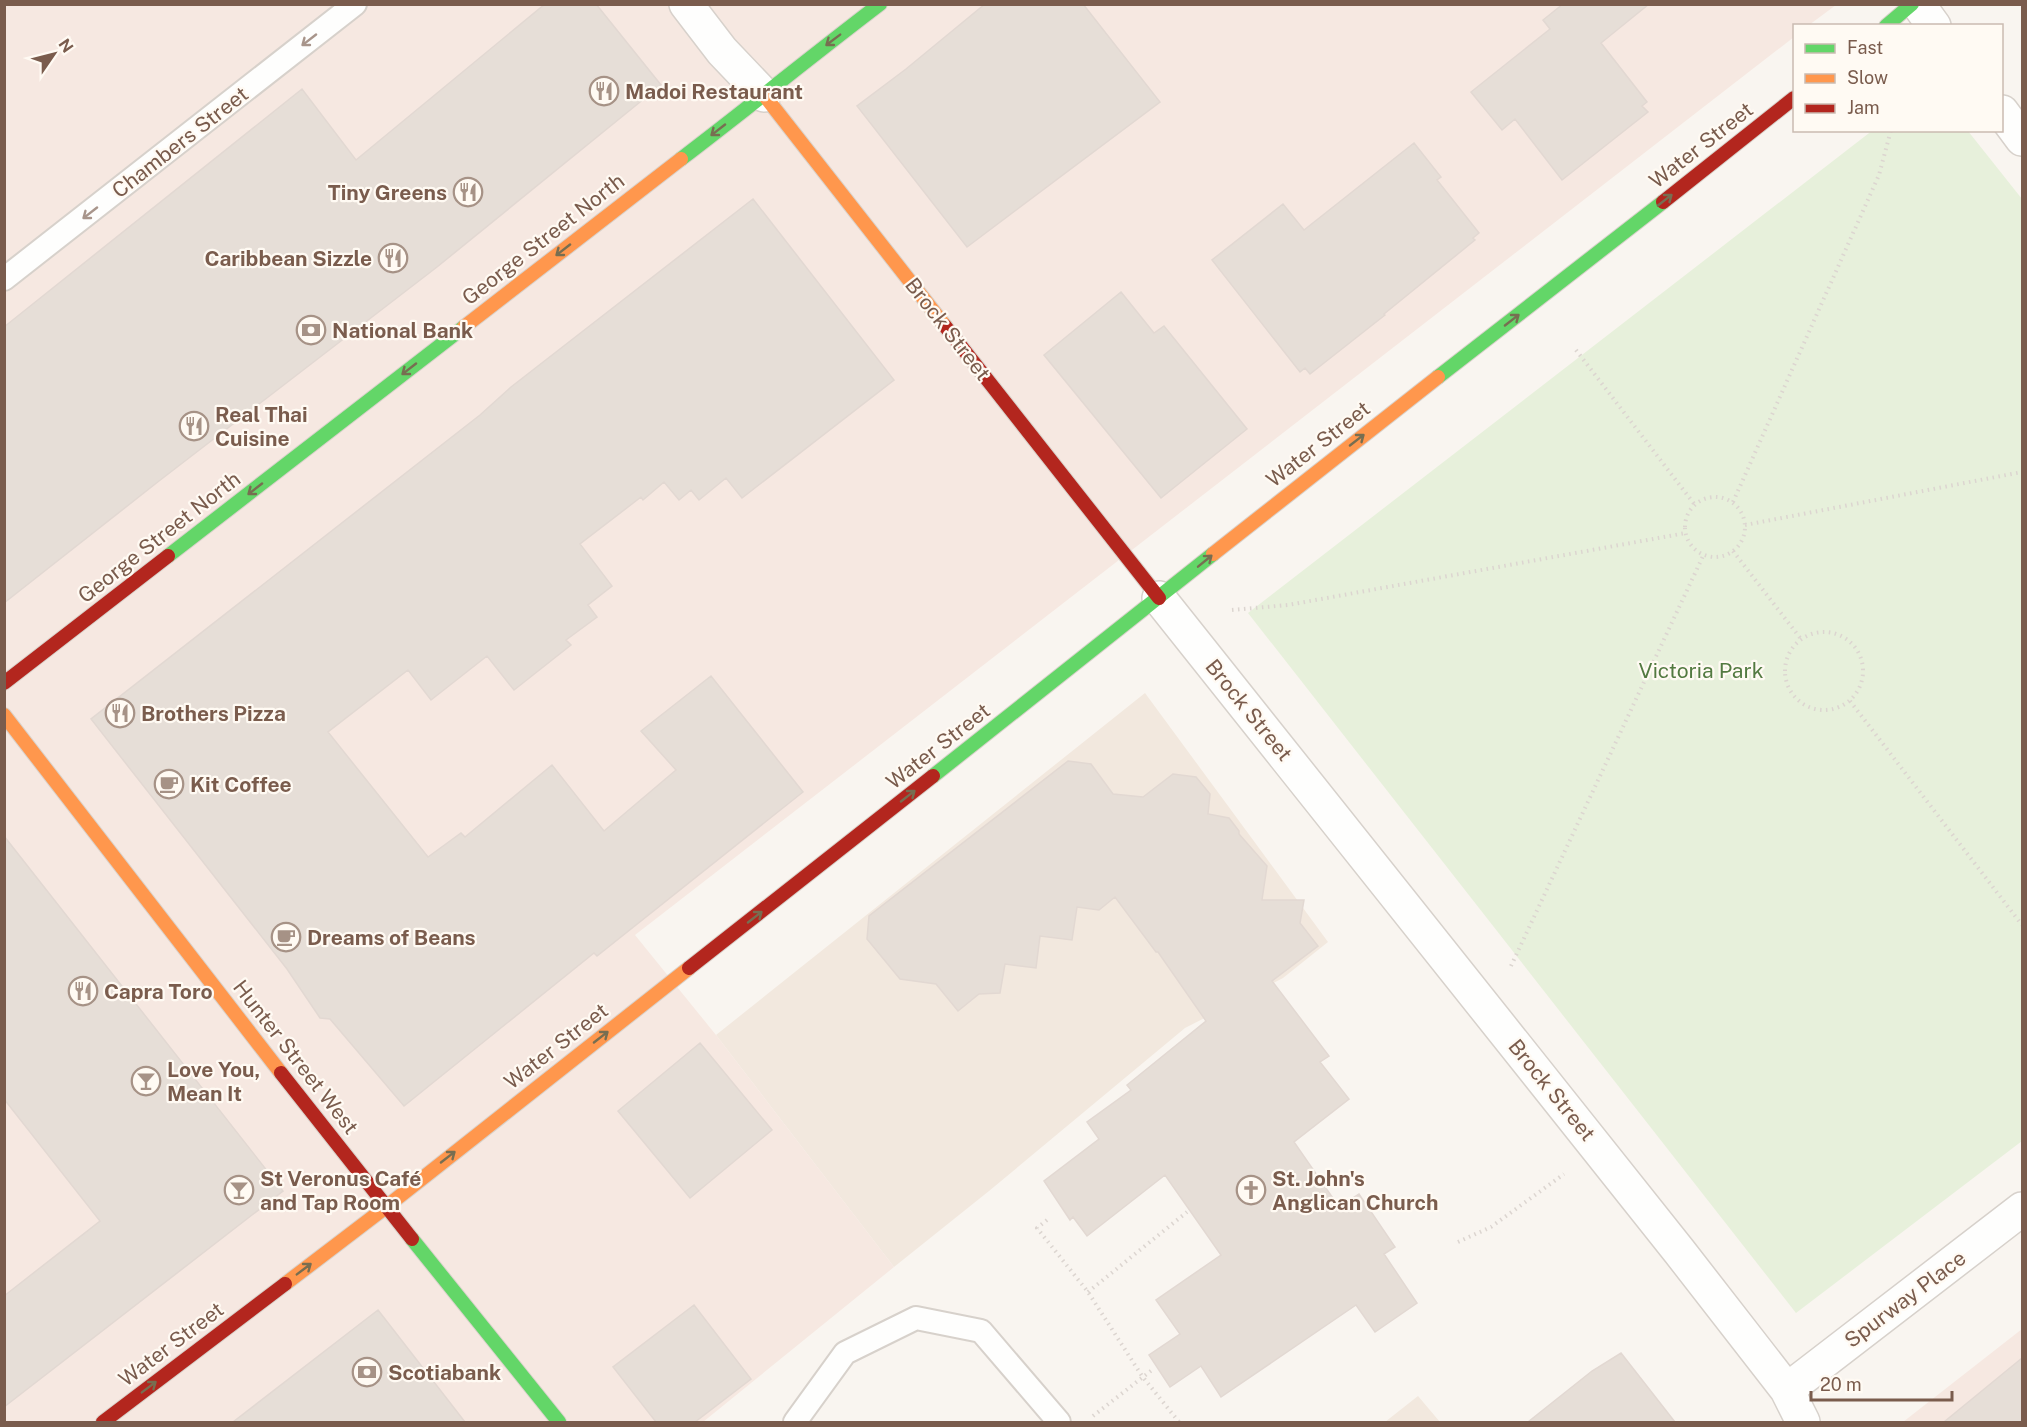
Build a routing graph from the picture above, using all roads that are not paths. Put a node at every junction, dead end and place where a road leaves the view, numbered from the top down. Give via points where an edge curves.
1 (355, 4) edge
2 (686, 4) edge
3 (880, 4) edge
4 (1912, 4) edge
5 (1918, 4) edge
6 (1888, 24) edge
7 (1933, 24) edge
8 (764, 95) junction
9 (1793, 99) edge
10 (2003, 115) edge
11 (2022, 139) edge
12 (4, 279) edge
13 (1159, 598) junction
14 (4, 683) edge
15 (4, 714) edge
16 (386, 1207) junction
17 (2022, 1209) edge
18 (1787, 1390) junction
19 (103, 1422) edge
20 (559, 1422) edge
21 (795, 1422) edge
22 (1059, 1422) edge
23 (1803, 1422) edge

1 -> 12 lane, Chambers Street
2 - 8 street, Brock Street via 722,51
3 -> 8 main road, George Street North
4 - 6 main road
5 - 7 street
8 - 13 main road, Brock Street
8 -> 14 main road, George Street North
13 -> 9 main road, Water Street
10 - 11 street
16 -> 13 main road, Water Street
13 - 18 street, Brock Street
15 - 16 main road, Hunter Street West
19 -> 16 main road, Water Street
16 - 20 main road, Hunter Street West
17 - 18 street, Spurway Place
18 - 23 street, Brock Street
21 - 22 lane via 845,1353 916,1318 981,1331

